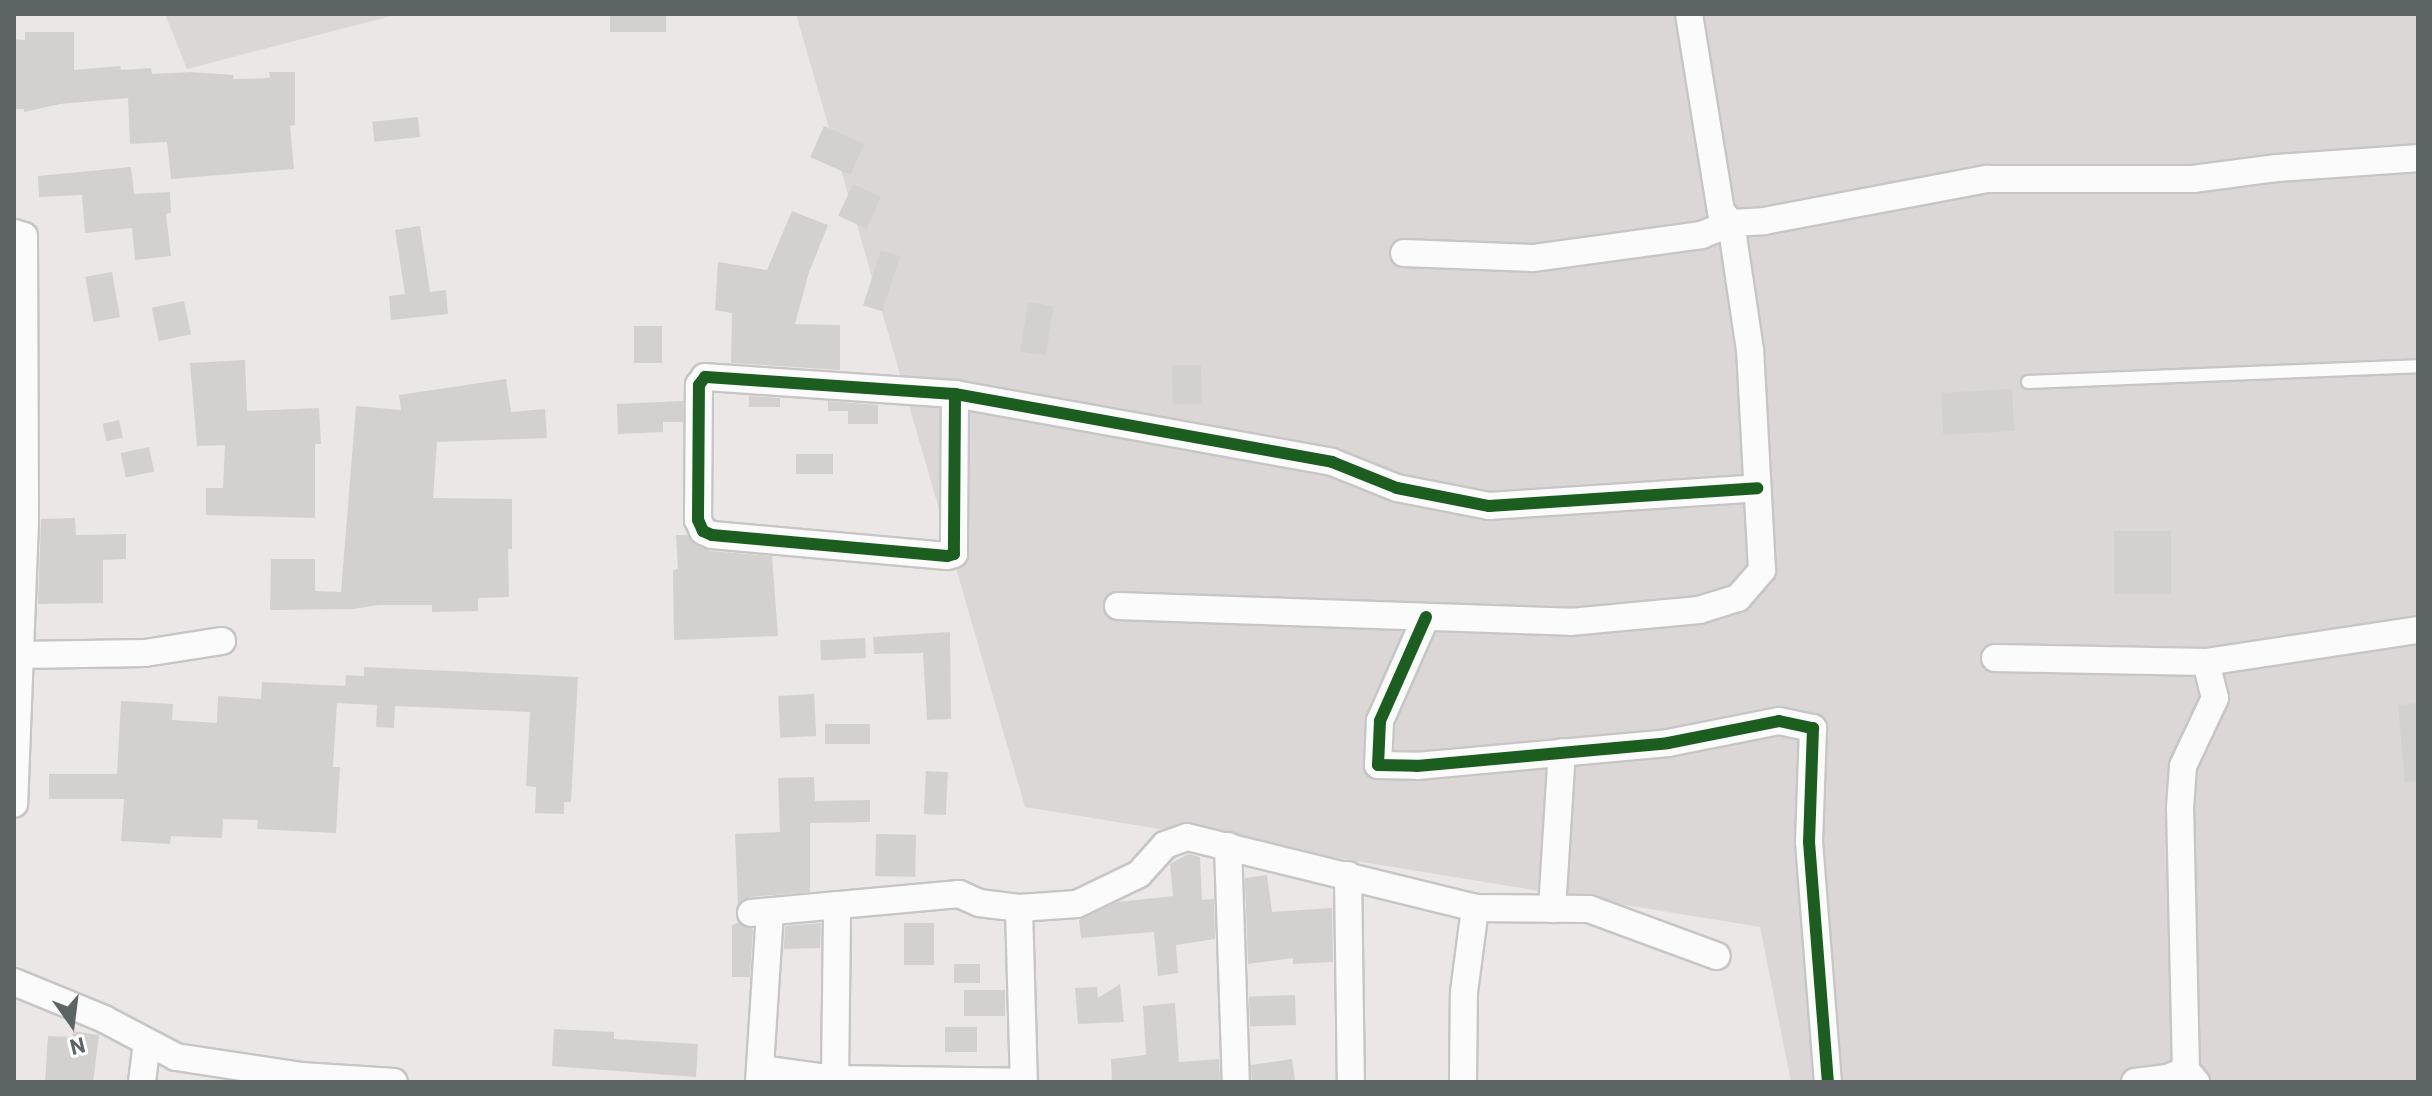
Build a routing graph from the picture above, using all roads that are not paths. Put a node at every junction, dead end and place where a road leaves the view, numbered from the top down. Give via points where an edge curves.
1 (1689, 14) edge
2 (2418, 158) edge
3 (1731, 223) junction
4 (14, 233) edge
5 (1404, 253) dead end
6 (2418, 366) edge
7 (2028, 382) dead end
8 (955, 394) junction
9 (1757, 488) junction
10 (1118, 606) dead end
11 (1426, 617) junction
12 (2418, 630) edge
13 (222, 641) dead end
14 (20, 655) junction
15 (1995, 658) dead end
16 (2206, 662) junction
17 (1562, 752) junction
18 (14, 804) edge
19 (1228, 846) junction
20 (1348, 875) junction
21 (837, 905) junction
22 (1019, 908) junction
23 (1475, 908) junction
24 (1552, 909) junction
25 (1717, 956) dead end
26 (14, 982) edge
27 (147, 1042) junction
28 (759, 1076) edge
29 (2191, 1076) edge
30 (800, 1078) edge
31 (835, 1079) junction
32 (142, 1082) edge
33 (394, 1082) edge
34 (1017, 1082) edge
35 (1024, 1082) edge
36 (1236, 1082) edge
37 (1351, 1082) edge
38 (1463, 1082) edge
39 (1828, 1082) edge
40 (2135, 1082) edge

1 - 3 street via 1721,211
2 - 3 street via 2193,179 1987,179
3 - 5 street via 1702,235 1533,258
3 - 9 street via 1750,350
4 - 14 street via 24,236
6 - 7 lane
8 - 8 street via 700,379 698,520 703,531 954,554
8 - 9 street via 1332,462 1397,488 1489,506
9 - 11 street via 1762,570 1738,598 1699,610 1570,622
10 - 11 street
11 - 17 street via 1380,721 1378,765
12 - 16 street
13 - 14 street via 145,653
14 - 18 street
15 - 16 street
16 - 29 street via 2215,698 2183,766 2180,808
17 - 24 street
17 - 39 street via 1668,743 1779,721 1813,728 1809,842
19 - 20 street
19 - 22 street via 1187,837 1165,845 1139,874 1077,904
19 - 36 street
20 - 23 street
20 - 37 street
21 - 22 street via 959,894 979,903
21 - 28 street via 760,912
21 - 31 street
22 - 35 street
23 - 24 street
23 - 38 street via 1464,992
24 - 25 street via 1589,909
26 - 27 street
27 - 32 street
27 - 33 street via 176,1057 301,1076
28 - 30 street
29 - 40 street
30 - 31 street
31 - 34 street

